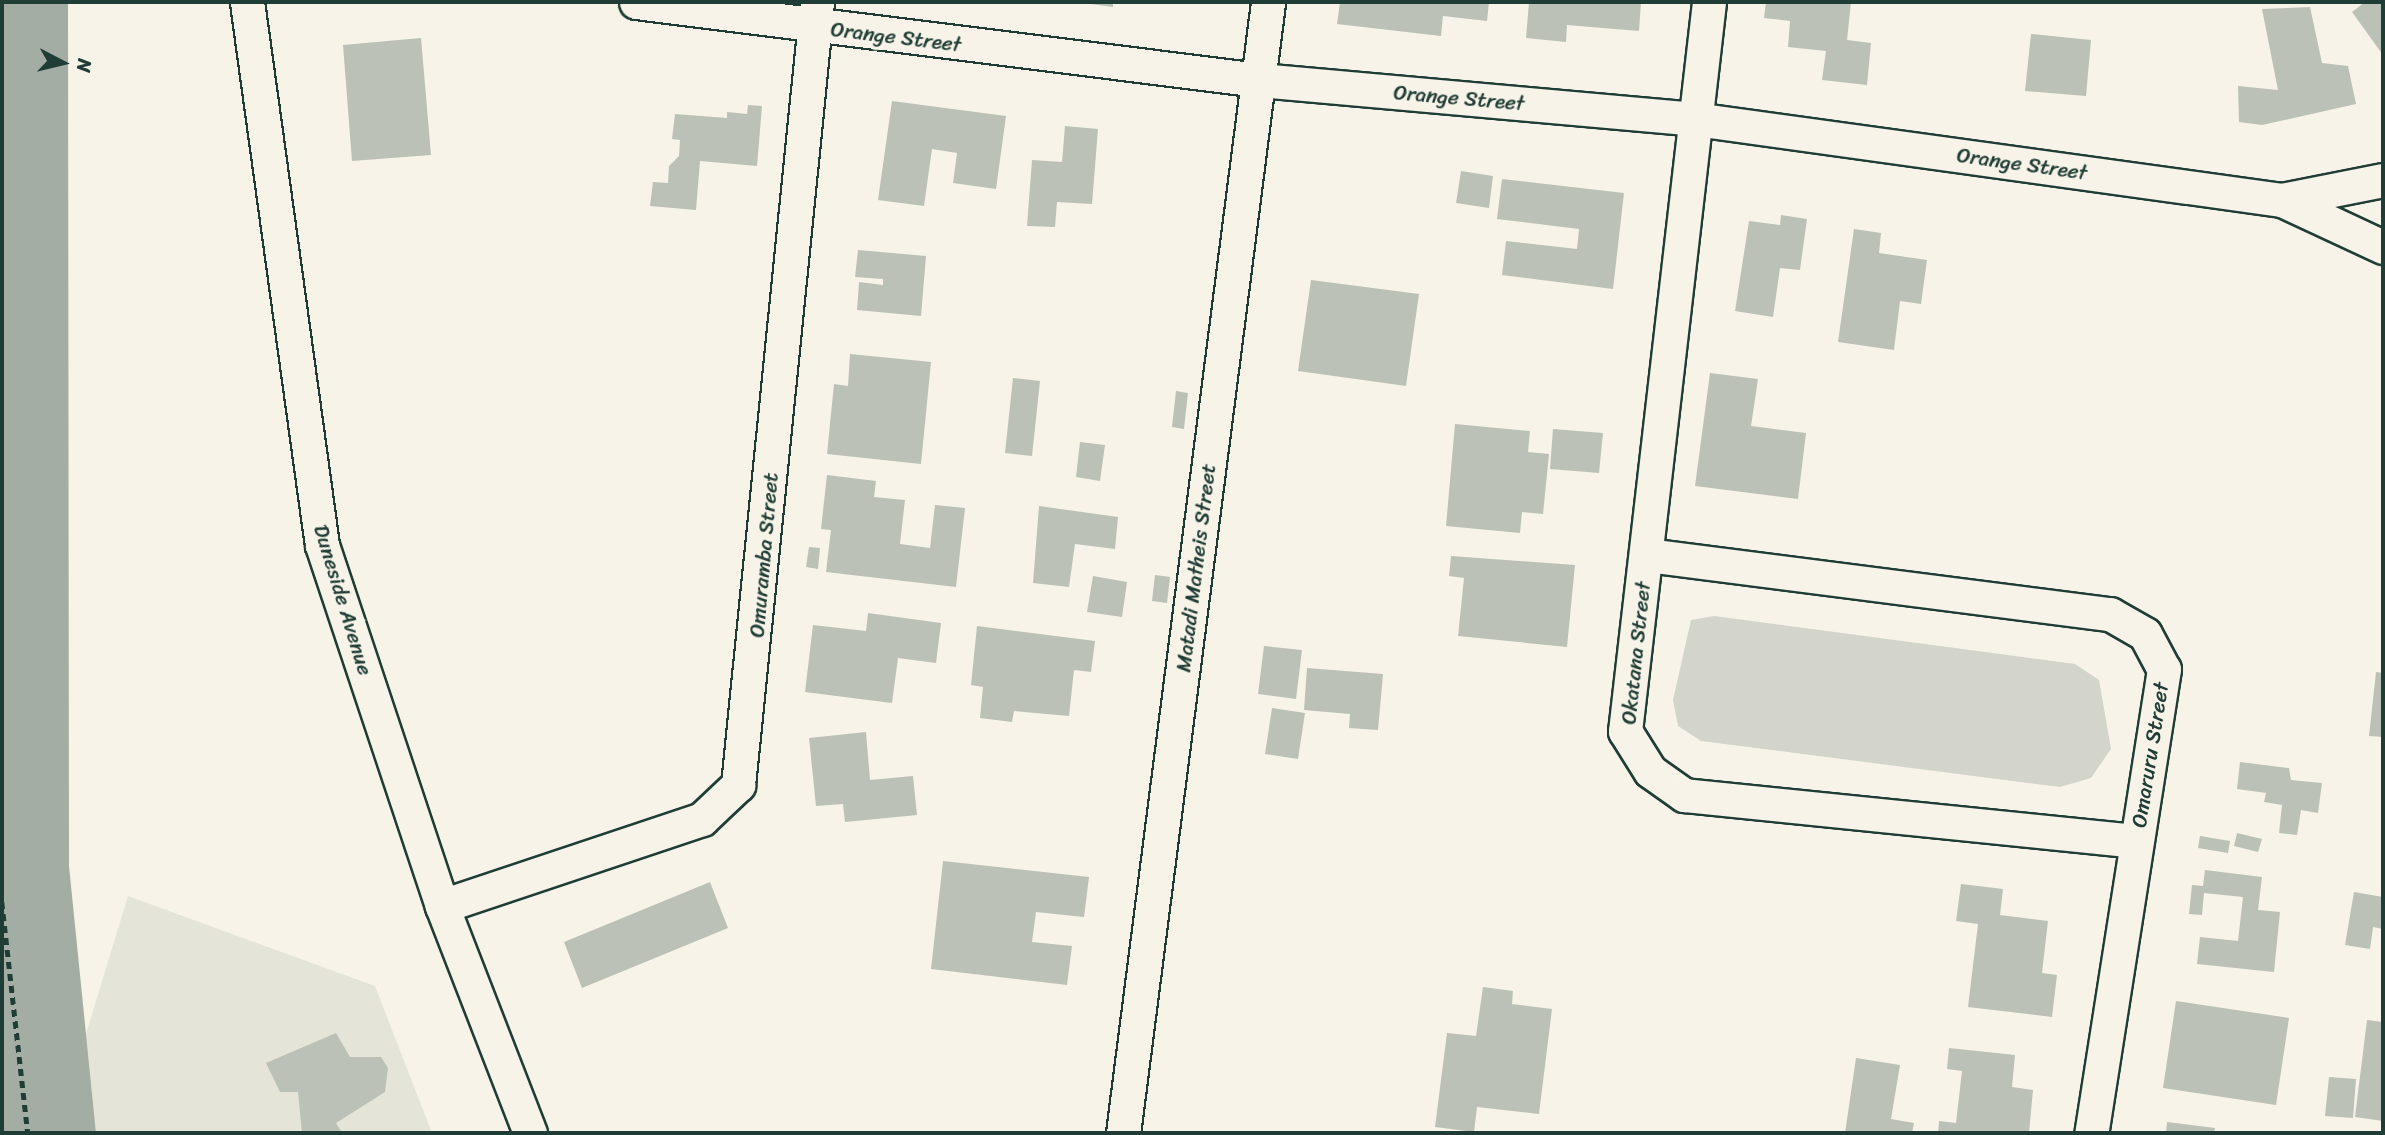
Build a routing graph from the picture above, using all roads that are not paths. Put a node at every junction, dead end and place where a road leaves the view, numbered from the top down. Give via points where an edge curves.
1 (247, 2) edge
2 (636, 2) edge
3 (1268, 2) edge
4 (1709, 2) edge
5 (815, 14) edge
6 (1259, 80) junction
7 (1695, 120) junction
8 (2383, 180) edge
9 (2282, 200) junction
10 (2383, 247) edge
11 (1647, 555) junction
12 (2136, 841) junction
13 (442, 906) junction
14 (530, 1133) edge
15 (1123, 1133) edge
16 (2091, 1133) edge

1 - 13 street, Duneside Avenue via 321,545
2 - 5 street, Orange Street
3 - 6 street, Matadi Matheis Street
4 - 7 street, Okatana Street
5 - 6 street, Orange Street
5 - 13 street, Omuramba Street via 738,785 702,819
6 - 7 street, Orange Street
6 - 15 street, Matadi Matheis Street
7 - 9 street, Orange Street
7 - 11 street, Okatana Street
8 - 9 street, Orange Street
9 - 10 street, Orange Street
11 - 12 street, Okatana Street via 1625,731 1650,772 1684,795
11 - 12 street, Omaruru Street via 2110,614 2145,634 2164,669
12 - 16 street, Omaruru Street
13 - 14 street, Duneside Avenue

